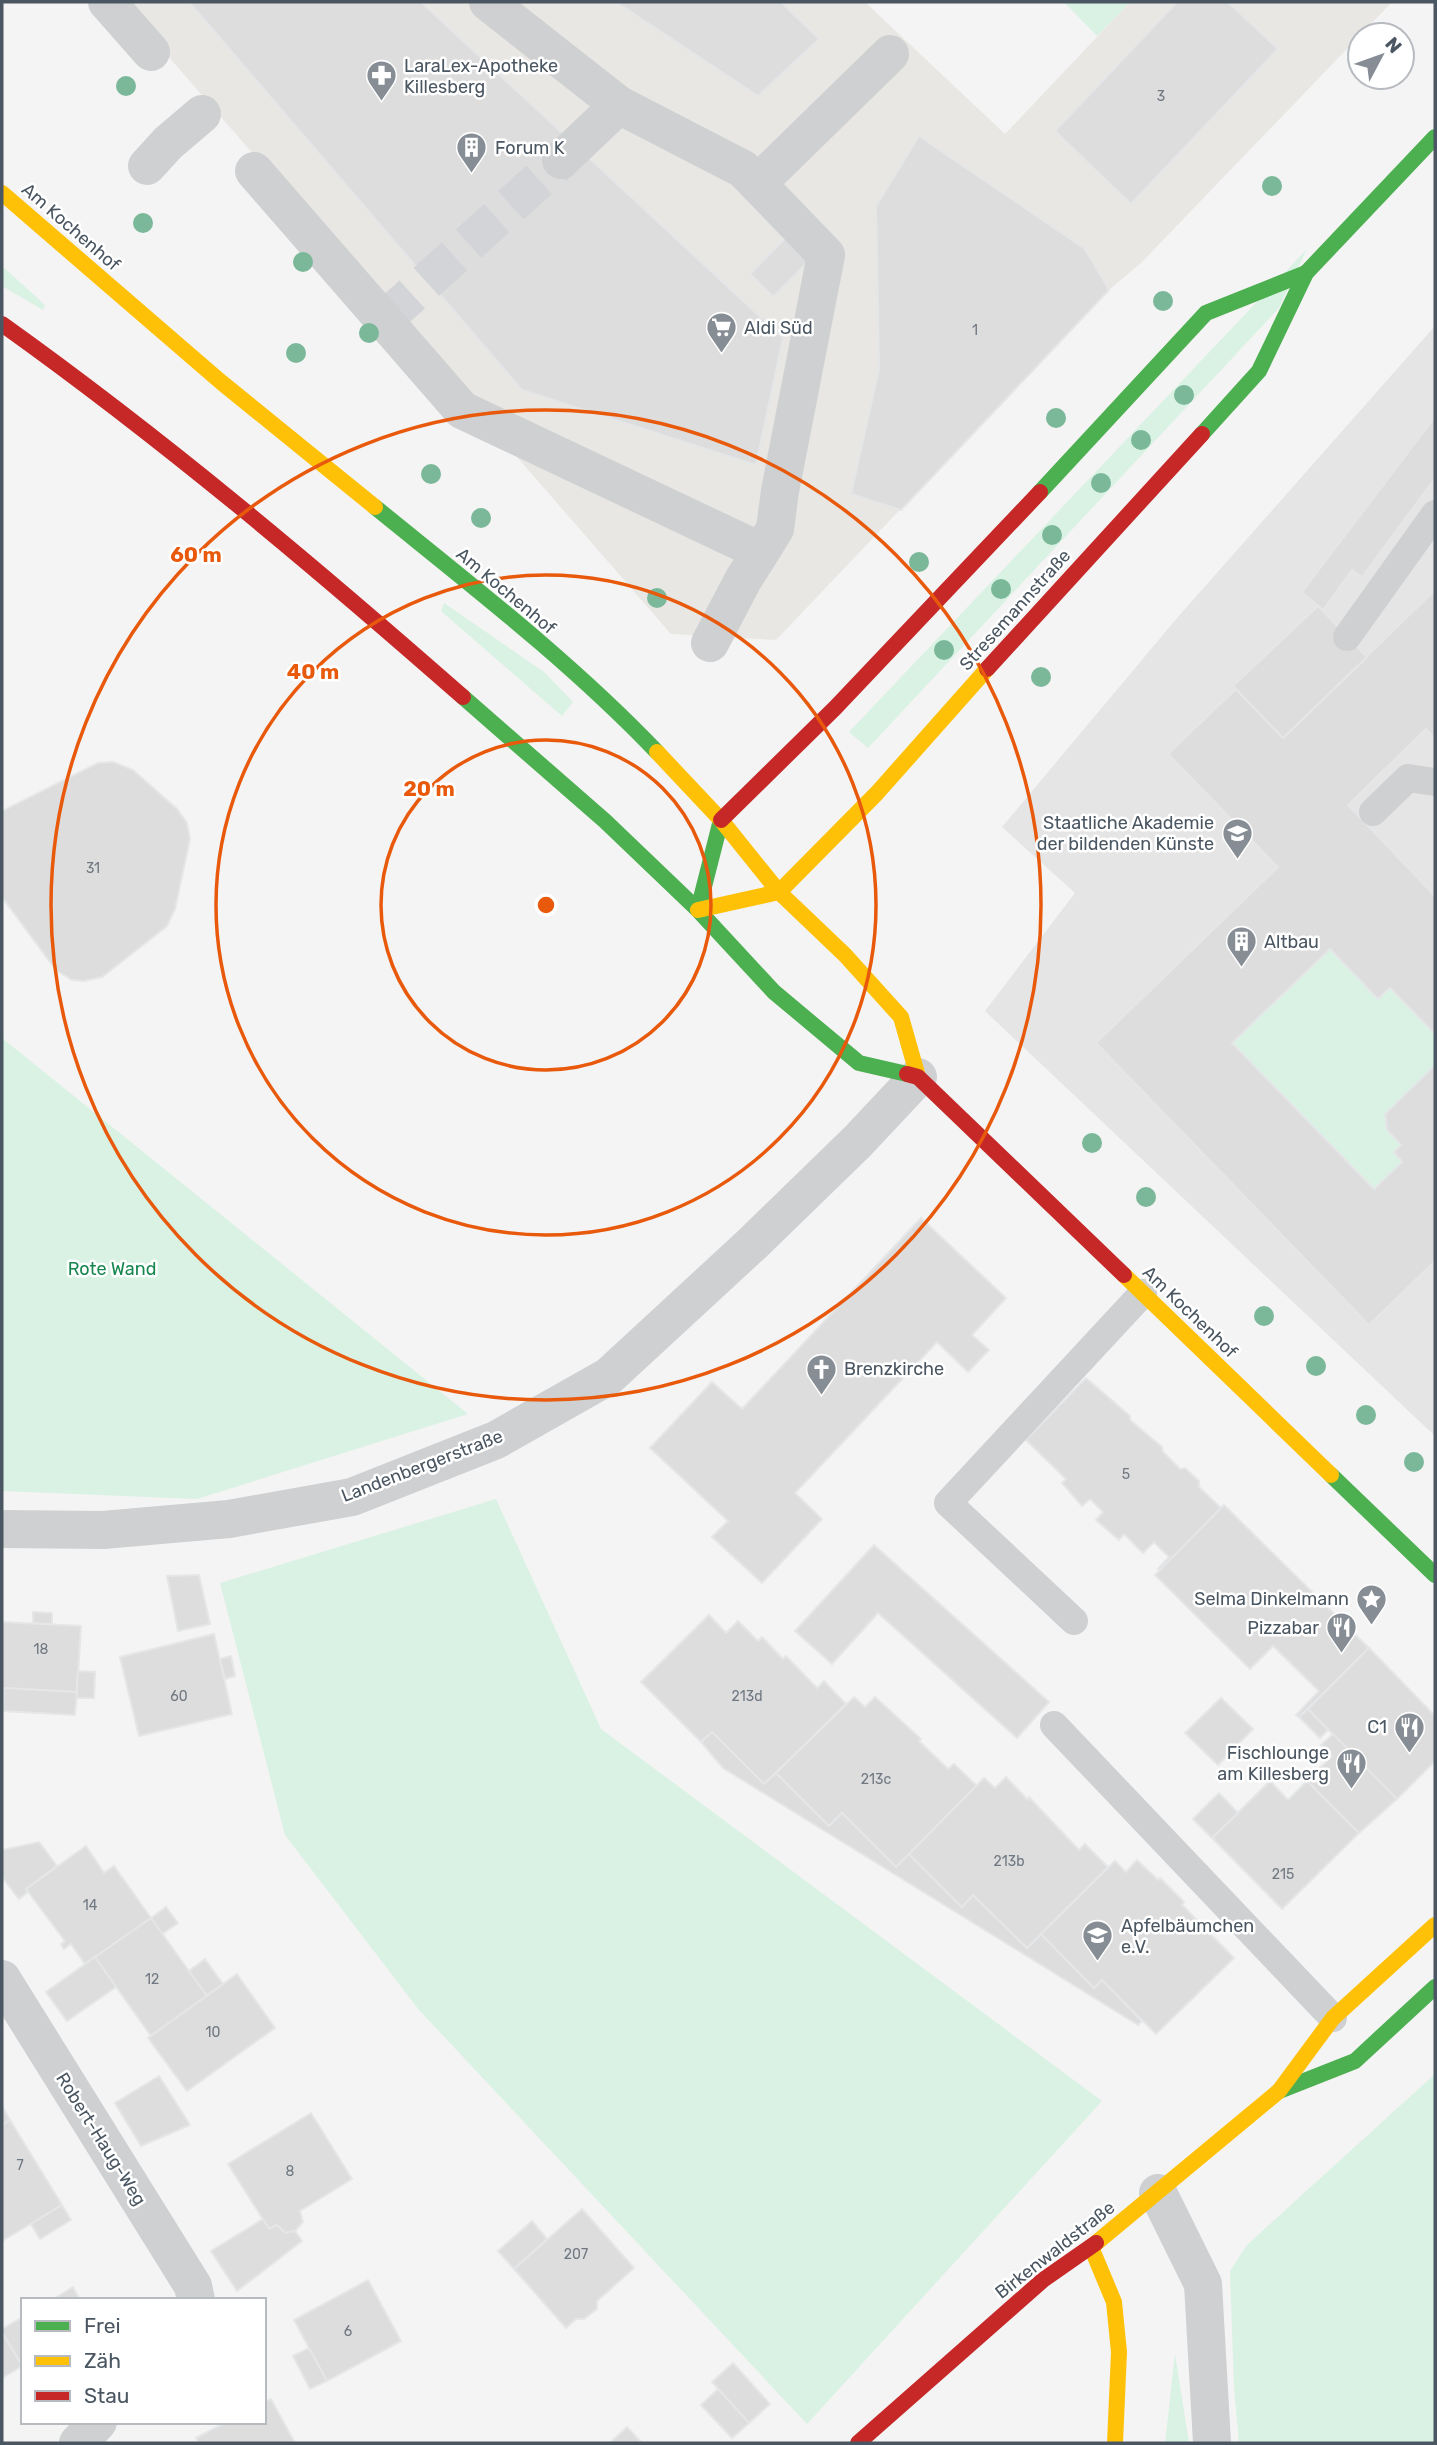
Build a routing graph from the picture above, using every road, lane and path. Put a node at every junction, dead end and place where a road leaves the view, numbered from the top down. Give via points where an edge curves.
1 (107, 2) edge
2 (488, 2) edge
3 (151, 52) dead end
4 (890, 54) dead end
5 (620, 105) junction
6 (202, 114) dead end
7 (1435, 136) edge
8 (561, 160) tunnel mouth
9 (147, 166) dead end
10 (254, 171) dead end
11 (758, 183) junction
12 (2, 184) edge
13 (2, 193) edge
14 (2, 206) edge
15 (32, 219) junction
16 (1306, 273) junction
17 (2, 324) edge
18 (1435, 514) edge
19 (761, 551) junction
20 (1347, 637) dead end
21 (710, 643) dead end
22 (1435, 782) edge
23 (1373, 813) dead end
24 (721, 820) junction
25 (779, 892) junction
26 (698, 910) junction
27 (918, 1077) junction
28 (1143, 1293) junction
29 (2, 1529) edge
30 (1435, 1575) edge
31 (1074, 1620) dead end
32 (1054, 1725) dead end
33 (1435, 1925) edge
34 (2, 1979) edge
35 (1435, 1987) edge
36 (1333, 2018) junction
37 (1279, 2091) junction
38 (1158, 2193) junction
39 (1091, 2247) junction
40 (196, 2298) edge
41 (97, 2424) edge
42 (78, 2443) edge
43 (858, 2443) edge
44 (1115, 2443) edge
45 (1212, 2443) edge

1 - 3 street
2 - 5 street
4 - 11 street
5 - 8 street
5 - 11 street via 743,169
6 - 9 street
7 - 16 main road, Stresemannstraße
10 - 19 street via 462,410
11 - 19 street via 826,255 775,529
12 - 15 lane
13 - 15 main road, Am Kochenhof
14 - 15 main road
15 - 24 main road, Am Kochenhof via 221,382 537,641 631,725
16 - 24 main road, Stresemannstraße via 1206,313 960,579
16 - 25 main road, Stresemannstraße via 1259,371 877,793
17 - 26 main road via 86,384 323,574 605,821
18 - 20 lane
19 - 21 street
22 - 23 lane via 1408,778
24 - 25 main road, Am Kochenhof
24 - 26 main road
25 - 26 main road
25 - 27 main road, Am Kochenhof via 901,1017
26 - 27 main road via 774,992 859,1063
27 - 28 main road, Am Kochenhof
27 - 29 street, Landenbergerstraße via 752,1244 608,1376 496,1440 352,1497 229,1519 103,1530
28 - 30 main road, Am Kochenhof
28 - 31 lane via 948,1503
32 - 36 lane
33 - 36 main road, Birkenwaldstraße
34 - 40 street, Robert-Haug-Weg via 193,2286
35 - 37 main road, Birkenwaldstraße via 1355,2062
36 - 37 main road, Birkenwaldstraße
37 - 38 main road, Birkenwaldstraße
38 - 39 main road, Birkenwaldstraße
38 - 45 street via 1203,2284
39 - 43 main road, Birkenwaldstraße via 1043,2280
39 - 44 main road via 1114,2302 1119,2352
41 - 42 street

